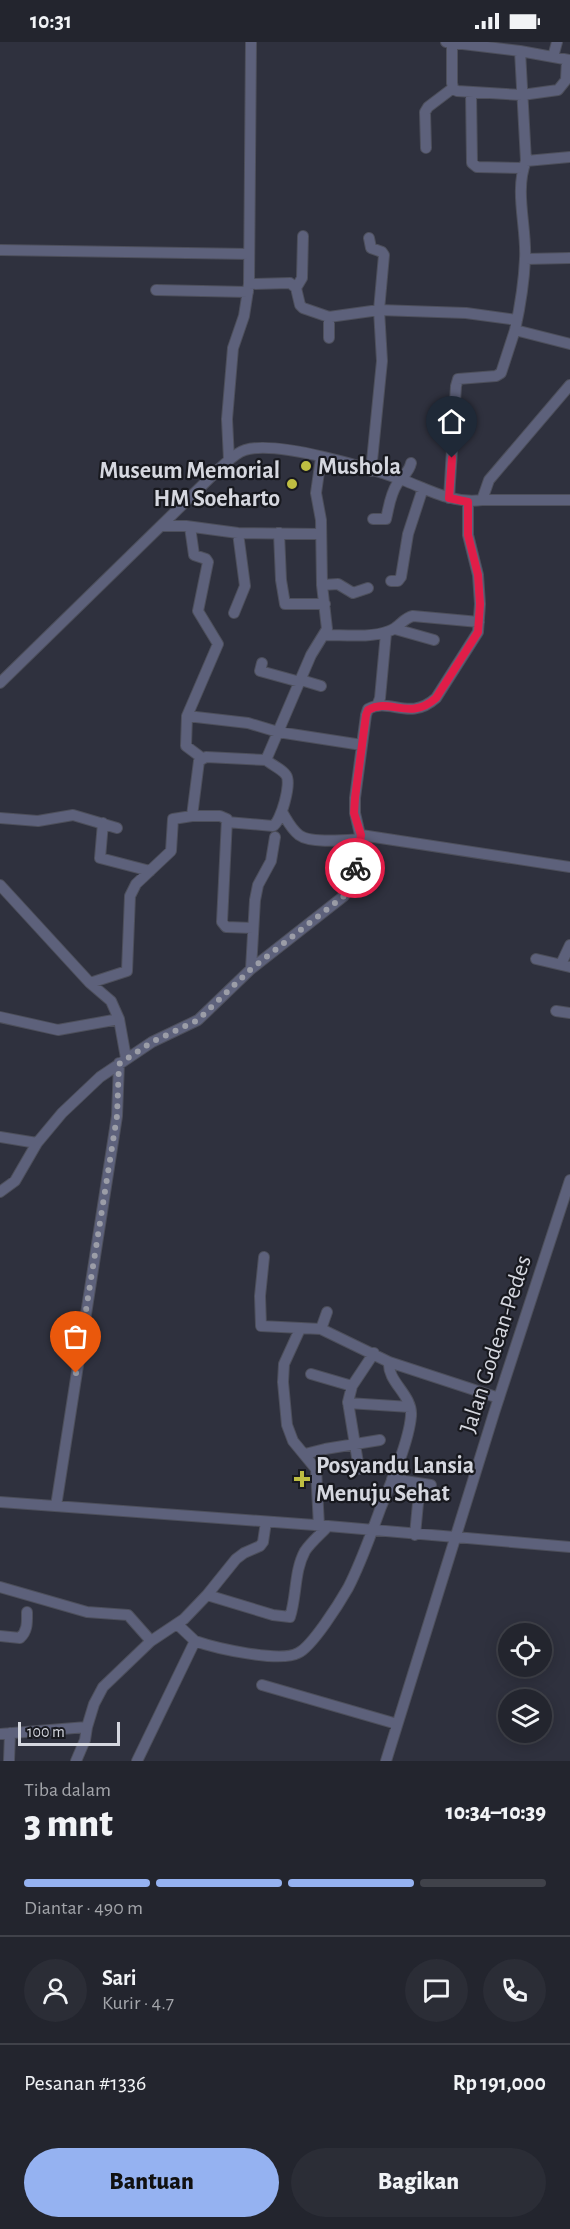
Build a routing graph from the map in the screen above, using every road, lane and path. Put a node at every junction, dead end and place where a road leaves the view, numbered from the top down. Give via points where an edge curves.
1 (251, 42) edge
2 (445, 42) edge
3 (452, 42) edge
4 (557, 42) edge
5 (520, 51) junction
6 (553, 57) junction
7 (569, 60) edge
8 (453, 88) junction
9 (471, 92) junction
10 (522, 95) junction
11 (426, 148) dead end
12 (570, 157) edge
13 (525, 164) junction
14 (303, 236) dead end
15 (369, 238) dead end
16 (0, 250) edge
17 (249, 254) junction
18 (570, 258) edge
19 (525, 259) junction
20 (249, 288) junction
21 (296, 288) junction
22 (156, 290) dead end
23 (379, 310) junction
24 (329, 317) junction
25 (516, 325) junction
26 (329, 338) dead end
27 (570, 344) edge
28 (570, 386) edge
29 (321, 458) junction
30 (229, 460) junction
31 (411, 463) dead end
32 (371, 471) junction
33 (400, 480) junction
34 (423, 488) junction
35 (449, 498) junction
36 (482, 500) junction
37 (570, 500) edge
38 (468, 502) junction
39 (373, 519) dead end
40 (160, 526) junction
41 (190, 527) junction
42 (238, 532) junction
43 (279, 533) junction
44 (321, 534) junction
45 (392, 581) dead end
46 (322, 585) junction
47 (369, 588) dead end
48 (325, 604) junction
49 (234, 613) dead end
50 (479, 622) junction
51 (390, 631) junction
52 (325, 635) junction
53 (434, 640) dead end
54 (262, 663) dead end
55 (301, 681) junction
56 (0, 683) edge
57 (321, 686) dead end
58 (377, 706) junction
59 (187, 716) junction
60 (278, 732) junction
61 (362, 745) junction
62 (202, 758) junction
63 (266, 760) junction
64 (282, 812) junction
65 (192, 816) junction
66 (0, 818) edge
67 (227, 822) junction
68 (103, 824) junction
69 (117, 828) dead end
70 (275, 837) dead end
71 (361, 837) junction
72 (570, 867) edge
73 (150, 871) junction
74 (0, 885) edge
75 (253, 928) junction
76 (570, 945) edge
77 (536, 959) dead end
78 (566, 966) edge
79 (251, 969) junction
80 (90, 983) junction
81 (556, 1011) dead end
82 (570, 1013) edge
83 (0, 1017) edge
84 (119, 1019) junction
85 (122, 1061) junction
86 (0, 1137) edge
87 (37, 1143) junction
88 (570, 1180) edge
89 (0, 1192) edge
90 (264, 1257) dead end
91 (327, 1312) dead end
92 (300, 1329) junction
93 (321, 1329) junction
94 (374, 1353) junction
95 (389, 1362) junction
96 (311, 1374) dead end
97 (352, 1386) junction
98 (499, 1398) junction
99 (348, 1403) junction
100 (410, 1407) junction
101 (380, 1440) dead end
102 (355, 1444) junction
103 (305, 1454) junction
104 (359, 1469) dead end
105 (392, 1479) junction
106 (0, 1502) edge
107 (56, 1506) junction
108 (266, 1522) junction
109 (323, 1526) junction
110 (372, 1530) junction
111 (415, 1535) junction
112 (455, 1537) junction
113 (570, 1547) edge
114 (0, 1587) edge
115 (207, 1595) junction
116 (27, 1612) dead end
117 (177, 1624) junction
118 (0, 1636) edge
119 (151, 1641) junction
120 (195, 1641) junction
121 (262, 1685) dead end
122 (397, 1724) junction
123 (87, 1727) junction
124 (5, 1734) edge
125 (9, 1761) edge
126 (76, 1761) edge
127 (137, 1761) edge
128 (386, 1761) edge

1 - 17 street
2 - 3 street
3 - 5 street
3 - 8 street
4 - 6 street
5 - 6 street
5 - 10 street
6 - 7 street
7 - 10 street via 566,80 560,89
8 - 9 street
8 - 11 street via 425,111
9 - 10 street
9 - 13 street via 472,164
10 - 13 street
12 - 13 street
13 - 19 street via 521,195
14 - 21 street via 302,278
15 - 23 street via 371,248 384,255
16 - 17 street
17 - 20 street
18 - 19 street
19 - 25 street
20 - 21 street via 290,283
20 - 22 street
20 - 30 street via 233,348 227,419
21 - 24 street via 303,308
23 - 24 street
23 - 25 street via 466,313
23 - 32 street via 382,362
24 - 26 street
25 - 27 street
25 - 35 street via 501,373 458,379
28 - 36 street via 489,480
29 - 30 street via 260,447 239,452
29 - 32 street
29 - 44 street via 316,493
30 - 40 street
31 - 33 street
32 - 33 street
33 - 34 street
33 - 39 street via 386,519
34 - 35 street
34 - 45 street via 408,534 401,578
35 - 38 street
36 - 37 street
36 - 38 street
38 - 50 street via 468,535 478,575
40 - 41 street
40 - 56 street
41 - 42 street
41 - 59 street via 194,555 208,562 198,611 218,644
42 - 43 street
42 - 49 street via 245,586
43 - 44 street
43 - 48 street via 285,604
44 - 46 street
46 - 47 street via 338,584 352,592
46 - 48 street
48 - 52 street
50 - 51 street via 413,616
50 - 58 street via 474,640 427,706 415,710
51 - 52 street
51 - 53 street
51 - 58 street
52 - 55 street via 311,655
54 - 55 street via 260,671
55 - 57 street
55 - 60 street
58 - 61 street via 366,715
59 - 60 street via 248,723
59 - 62 street via 186,746
60 - 61 street
60 - 63 street
61 - 71 street via 354,813
62 - 63 street
62 - 65 street
63 - 64 street via 288,778
64 - 67 street via 273,826
64 - 71 street via 303,838
65 - 67 street via 220,816
65 - 73 street via 173,819 171,851
66 - 68 street via 38,820 73,815
67 - 75 street via 222,922 226,927
68 - 69 street
68 - 73 street via 100,858
70 - 75 street via 271,861 258,885
71 - 72 street
71 - 79 street via 344,896
73 - 80 street via 130,896 127,970
74 - 80 street
75 - 79 street
76 - 78 street
77 - 78 street
79 - 85 street via 198,1020
80 - 84 street via 111,1001
81 - 82 street
83 - 84 street via 58,1030
84 - 85 street
85 - 87 street via 62,1113
85 - 107 street via 117,1116
86 - 87 street
87 - 89 street via 15,1180
88 - 98 street, Jalan Godean-Pedes
90 - 92 street via 261,1326
91 - 93 street
92 - 93 street
92 - 103 street via 284,1364 283,1382 290,1437
93 - 94 street
94 - 95 street
94 - 97 street
95 - 98 street
95 - 100 street via 392,1376
96 - 97 street
97 - 99 street
98 - 112 street, Jalan Godean-Pedes
99 - 100 street
99 - 102 street
100 - 105 street via 411,1416
101 - 102 street
102 - 103 street
102 - 104 street
103 - 109 street via 318,1475
105 - 110 street
105 - 111 street via 428,1485 418,1503
106 - 107 street
107 - 108 street
108 - 109 street
108 - 115 street via 260,1546 236,1559
109 - 110 street
109 - 115 street via 298,1567 288,1618
110 - 111 street
110 - 120 street via 347,1589 300,1653 282,1657
111 - 112 street
112 - 113 street
112 - 122 street, Jalan Godean-Pedes
114 - 119 street via 87,1612 128,1615
115 - 117 street
116 - 118 street via 26,1629 20,1638
117 - 119 street
117 - 120 street
119 - 123 street via 103,1687
120 - 127 street
121 - 122 street
122 - 128 street, Jalan Godean-Pedes
123 - 124 street
123 - 126 street
124 - 125 street

